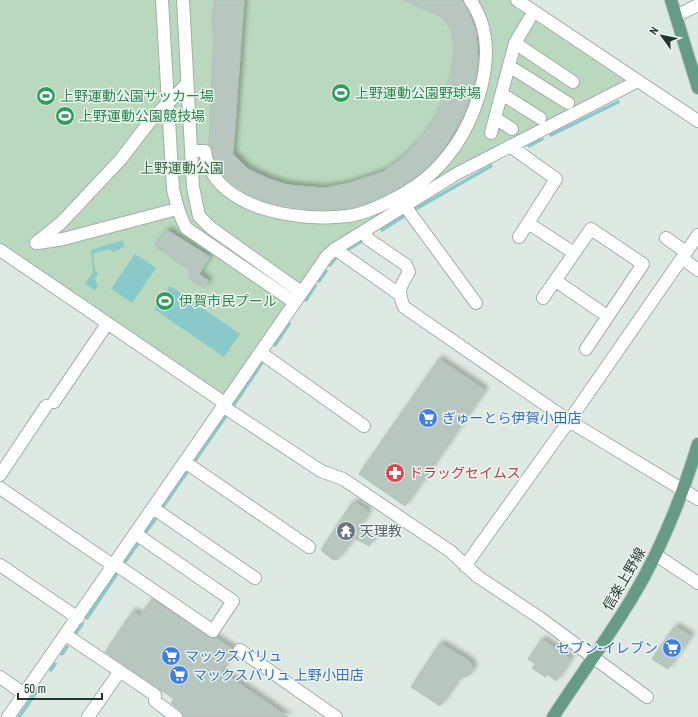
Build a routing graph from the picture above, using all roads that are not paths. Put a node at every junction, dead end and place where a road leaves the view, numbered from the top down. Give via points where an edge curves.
1 (162, 0) edge
2 (183, 0) edge
3 (470, 0) edge
4 (517, 0) edge
5 (671, 0) edge
6 (698, 5) edge
7 (534, 11) junction
8 (676, 16) junction
9 (515, 43) junction
10 (509, 66) junction
11 (573, 82) dead end
12 (638, 82) junction
13 (187, 84) junction
14 (698, 88) edge
15 (502, 94) junction
16 (168, 102) junction
17 (568, 103) dead end
18 (495, 118) junction
19 (540, 118) dead end
20 (698, 121) edge
21 (512, 129) dead end
22 (491, 133) dead end
23 (510, 146) junction
24 (191, 150) junction
25 (192, 187) junction
26 (174, 189) junction
27 (405, 206) junction
28 (177, 209) junction
29 (528, 222) junction
30 (364, 231) junction
31 (698, 235) edge
32 (519, 237) dead end
33 (666, 238) dead end
34 (335, 249) junction
35 (0, 250) edge
36 (574, 252) junction
37 (684, 255) junction
38 (698, 270) edge
39 (556, 281) junction
40 (301, 292) junction
41 (399, 294) junction
42 (543, 298) dead end
43 (294, 302) junction
44 (476, 303) dead end
45 (607, 316) junction
46 (107, 324) junction
47 (586, 349) dead end
48 (261, 353) junction
49 (225, 405) junction
50 (569, 421) junction
51 (364, 426) dead end
52 (698, 444) edge
53 (185, 462) junction
54 (0, 475) edge
55 (0, 488) edge
56 (684, 489) junction
57 (698, 499) edge
58 (153, 508) junction
59 (136, 534) junction
60 (309, 547) dead end
61 (656, 555) junction
62 (0, 565) edge
63 (114, 565) junction
64 (465, 566) junction
65 (255, 578) dead end
66 (698, 583) edge
67 (78, 618) junction
68 (66, 635) junction
69 (240, 650) dead end
70 (593, 657) junction
71 (124, 674) junction
72 (0, 677) edge
73 (24, 694) junction
74 (647, 697) dead end
75 (8, 717) edge
76 (88, 717) edge
77 (176, 717) edge
78 (336, 717) edge
79 (553, 717) edge

1 - 16 street
2 - 13 street
3 - 24 street via 483,22 485,52 483,77 473,114 465,131 433,172 383,205 348,216 304,216 260,208 240,199 219,182 206,159 205,151
4 - 7 street
5 - 8 main road
6 - 8 street
7 - 9 street
7 - 12 street
8 - 14 main road
9 - 10 street
9 - 11 street
10 - 15 street
10 - 17 street
12 - 20 street
12 - 23 street
13 - 16 street
13 - 24 street
15 - 18 street
15 - 19 street
16 - 26 street
16 - 28 street via 121,159 61,223 36,243 63,239
18 - 21 street
18 - 22 street
23 - 27 street via 458,173
23 - 29 street via 556,179
24 - 25 street
25 - 26 street
25 - 40 street via 199,216 205,224
26 - 28 street
27 - 30 street
27 - 44 street
28 - 43 street via 186,228
29 - 32 street
29 - 36 street
30 - 34 street
30 - 41 street via 368,239 406,265 409,272
31 - 37 street
33 - 37 street
34 - 40 street
34 - 41 street
35 - 46 street
36 - 39 street
36 - 45 street via 591,229 643,264
37 - 38 street
37 - 50 street
39 - 42 street
39 - 45 street
40 - 43 street
41 - 50 street via 404,307
43 - 48 street
45 - 47 street
46 - 49 street
46 - 54 street
48 - 49 street
48 - 51 street
49 - 53 street
49 - 64 street via 321,471 343,479 450,552
50 - 56 street
50 - 64 street
52 - 56 main road, 信楽上野線
53 - 58 street
53 - 60 street
55 - 63 street
56 - 57 street
56 - 61 main road, 信楽上野線
58 - 59 street
58 - 65 street
59 - 63 street
59 - 63 street via 233,602 213,631
61 - 66 street
61 - 70 main road, 信楽上野線 via 632,598
62 - 67 street
63 - 67 street
64 - 70 street
67 - 68 street
68 - 71 street
68 - 73 street
69 - 78 street
70 - 74 street
70 - 79 main road, 信楽上野線
71 - 76 street via 118,674
71 - 77 street via 155,695 155,701
72 - 73 street
73 - 75 street

